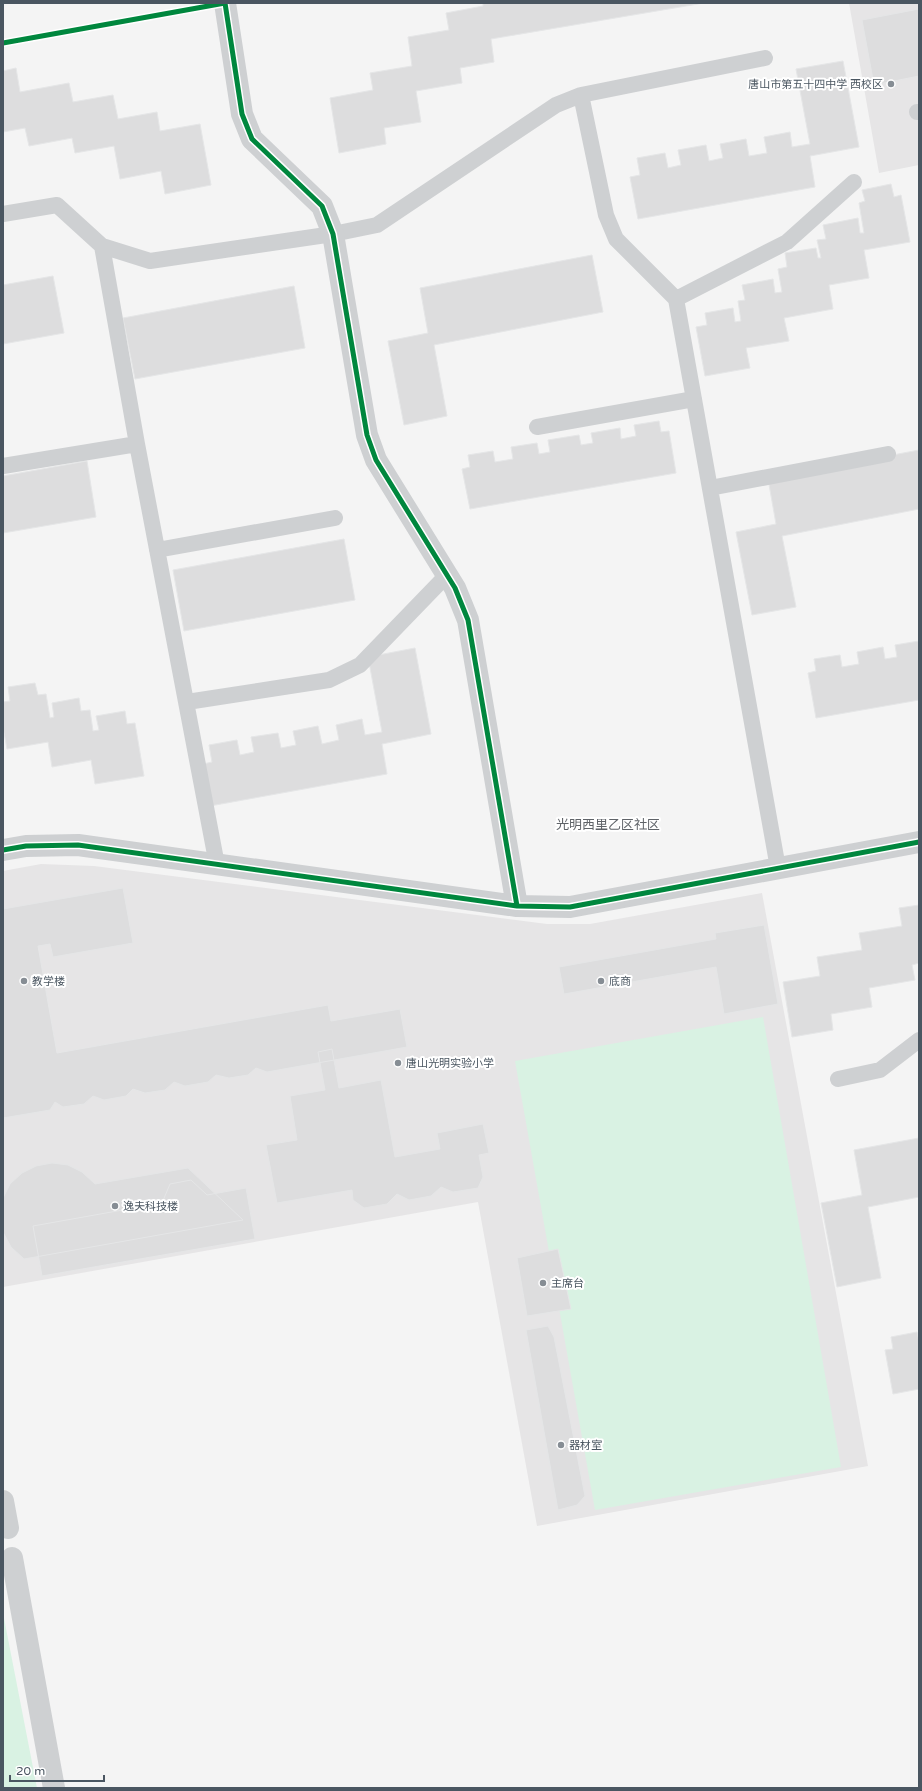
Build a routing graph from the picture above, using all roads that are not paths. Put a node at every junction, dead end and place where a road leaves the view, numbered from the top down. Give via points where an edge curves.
1 (225, 3) edge
2 (765, 58) dead end
3 (581, 95) junction
4 (854, 182) dead end
5 (3, 214) edge
6 (333, 234) junction
7 (102, 246) junction
8 (676, 299) junction
9 (694, 399) junction
10 (537, 427) dead end
11 (137, 444) junction
12 (888, 454) dead end
13 (3, 466) edge
14 (710, 488) junction
15 (335, 518) dead end
16 (157, 550) junction
17 (447, 575) junction
18 (187, 702) junction
19 (919, 842) edge
20 (3, 850) edge
21 (217, 865) junction
22 (778, 868) junction
23 (517, 906) junction
24 (919, 1040) edge
25 (838, 1079) dead end
26 (3, 1501) edge
27 (8, 1528) dead end
28 (12, 1558) dead end
29 (54, 1788) edge

1 - 6 street via 242,114 252,139 322,206
2 - 3 lane
3 - 6 lane via 556,105 377,225
3 - 8 lane via 606,216 616,239
4 - 8 lane via 787,242
5 - 7 lane via 57,205
6 - 7 lane via 150,261
6 - 17 street via 367,435 376,460
7 - 11 lane
8 - 9 lane
9 - 10 lane
9 - 14 lane
11 - 13 lane
11 - 16 lane
12 - 14 lane
14 - 22 lane
15 - 16 lane
16 - 18 lane
17 - 18 lane via 360,665 329,680
17 - 23 street via 468,620
18 - 21 lane
19 - 22 street
20 - 21 street via 26,846 78,845
21 - 23 street
22 - 23 street via 570,907
24 - 25 lane via 880,1070
26 - 27 street
28 - 29 street

